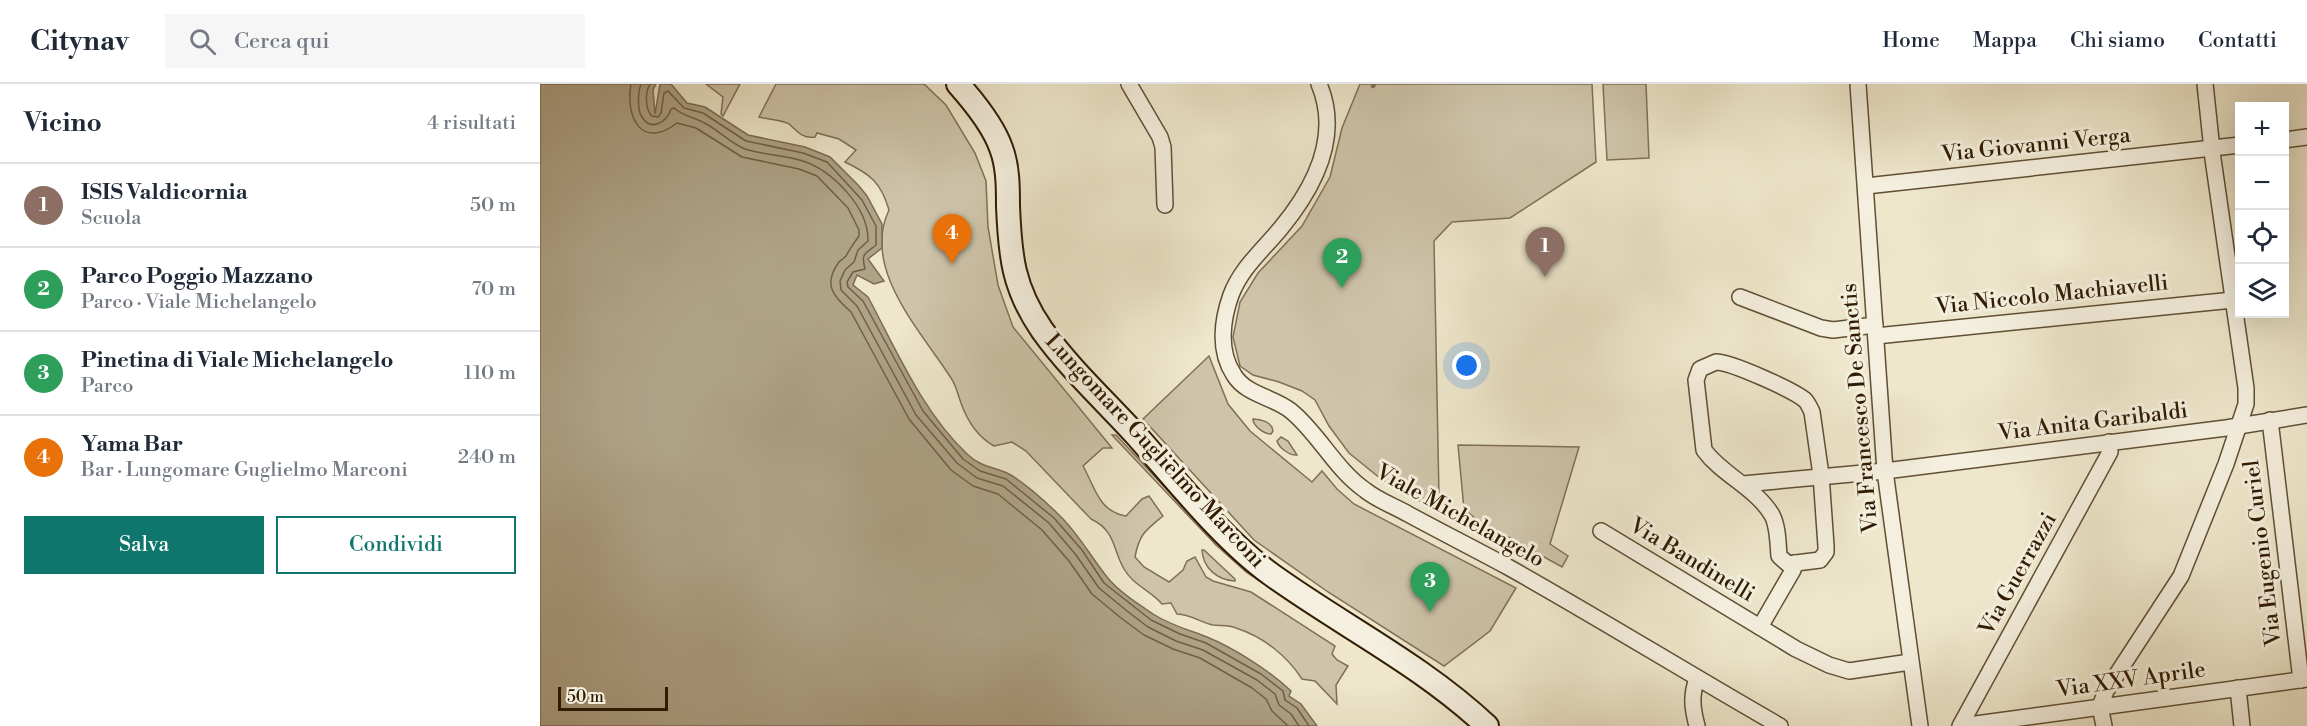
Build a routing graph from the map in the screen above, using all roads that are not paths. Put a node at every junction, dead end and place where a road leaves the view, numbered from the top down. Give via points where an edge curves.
1 (958, 84) edge
2 (1128, 84) edge
3 (1319, 84) edge
4 (1858, 84) edge
5 (2205, 84) edge
6 (2307, 137) edge
7 (2289, 139) edge
8 (2235, 146) edge
9 (2212, 148) junction
10 (1866, 186) junction
11 (1165, 205) dead end
12 (1740, 297) dead end
13 (2233, 300) junction
14 (1875, 331) junction
15 (2307, 415) edge
16 (2270, 420) junction
17 (2238, 426) junction
18 (2109, 442) junction
19 (1885, 471) junction
20 (1821, 476) junction
21 (1743, 484) junction
22 (1601, 531) dead end
23 (1795, 563) junction
24 (1760, 627) junction
25 (1910, 662) junction
26 (1697, 678) junction
27 (2304, 680) edge
28 (2238, 688) junction
29 (2100, 706) junction
30 (1486, 726) edge
31 (1697, 726) edge
32 (1780, 726) edge
33 (1920, 726) edge
34 (1960, 726) edge
35 (2104, 726) edge
36 (2242, 726) edge

1 - 30 street, Lungomare Guglielmo Marconi via 984,117 1001,148 1006,165 1012,264 1020,290 1044,332 1250,558 1448,691
2 - 11 street via 1160,137
3 - 26 street, Viale Michelangelo via 1326,106 1326,141 1315,177 1281,228 1244,270 1225,312 1225,353 1235,378 1290,410 1366,492 1508,567
4 - 10 street, Via Francesco De Sanctis
5 - 9 street
6 - 7 street
8 - 9 street, Via Giovanni Verga
9 - 10 street, Via Giovanni Verga
9 - 13 street
10 - 14 street, Via Francesco De Sanctis
12 - 14 street, Via Niccolo Machiavelli via 1821,328
13 - 14 street, Via Niccolo Machiavelli
13 - 17 street via 2246,388 2246,404
14 - 19 street, Via Francesco De Sanctis
15 - 16 street, Via Anita Garibaldi
16 - 17 street, Via Anita Garibaldi
16 - 27 street, Via Eugenio Curiel
17 - 18 street, Via Anita Garibaldi
17 - 29 street via 2181,576
18 - 19 street, Via Anita Garibaldi
18 - 34 street, Via Guerrazzi via 2110,452
19 - 20 street, Via Anita Garibaldi
19 - 25 street, Via Francesco De Sanctis
20 - 21 street, Via Anita Garibaldi
20 - 21 street via 1812,412 1804,400 1729,364 1716,362 1700,369 1696,380 1704,450
20 - 23 street via 1826,552 1820,560
21 - 23 street via 1773,516 1779,556 1788,564
22 - 24 street, Via Bandinelli
23 - 24 street, Via Bandinelli
24 - 25 street, Via Bandinelli via 1841,669
25 - 33 street, Via Francesco De Sanctis
26 - 31 street via 1691,695
26 - 32 street, Viale Michelangelo
27 - 28 street, Via XXV Aprile
28 - 29 street, Via XXV Aprile
28 - 36 street
29 - 34 street, Via XXV Aprile
29 - 35 street

